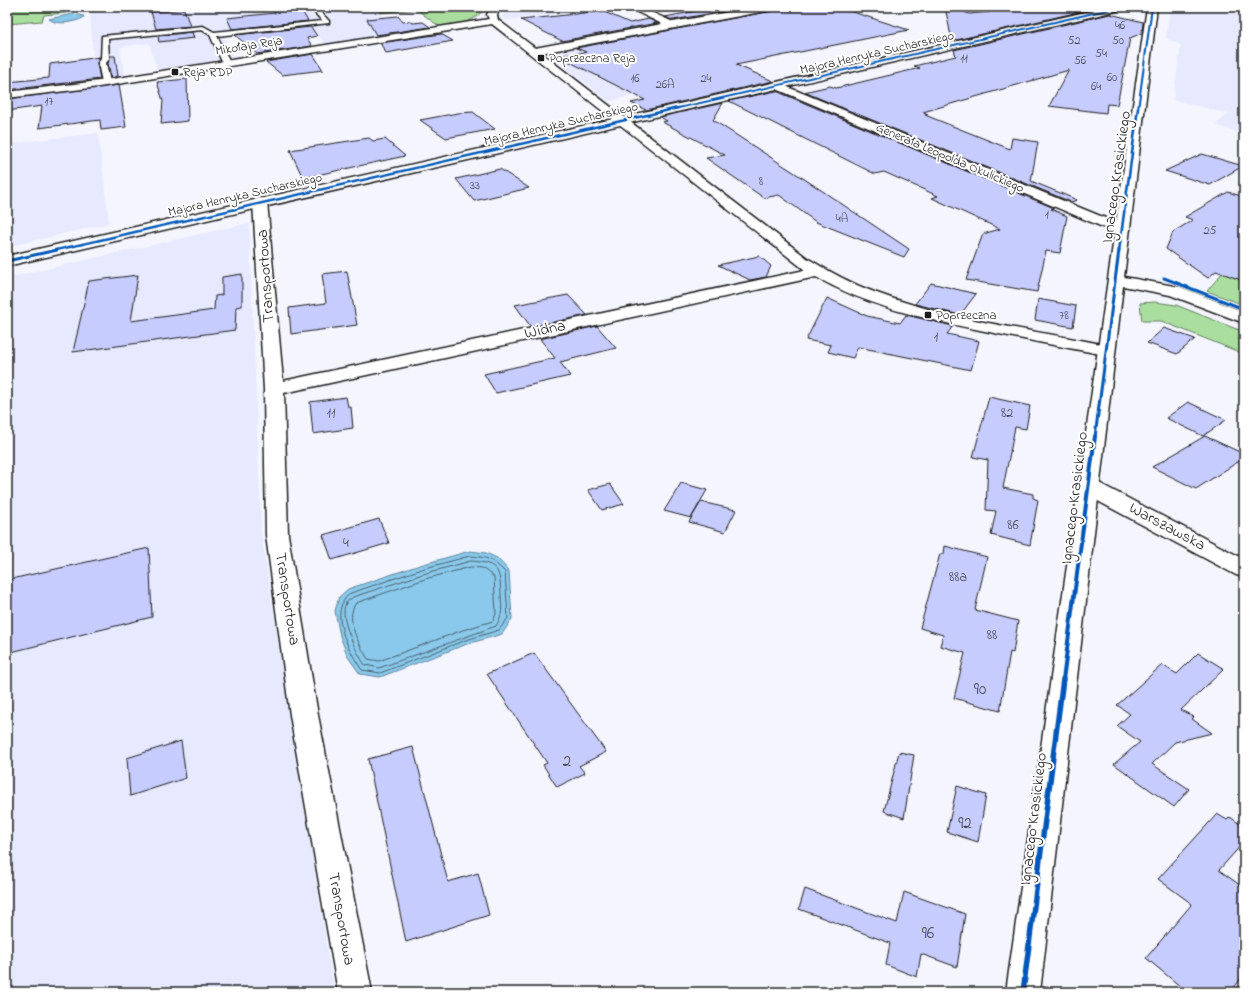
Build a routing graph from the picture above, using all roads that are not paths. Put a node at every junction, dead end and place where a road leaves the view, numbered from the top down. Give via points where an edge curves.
1 (313, 7) edge
2 (495, 7) edge
3 (632, 7) edge
4 (772, 7) edge
5 (1118, 8) edge
6 (1144, 9) edge
7 (494, 21) junction
8 (673, 26) junction
9 (212, 34) junction
10 (533, 51) junction
11 (227, 64) junction
12 (106, 82) junction
13 (778, 86) junction
14 (7, 95) edge
15 (622, 120) junction
16 (260, 202) junction
17 (1122, 230) junction
18 (7, 261) edge
19 (818, 272) junction
20 (1116, 280) junction
21 (1244, 318) edge
22 (1106, 350) junction
23 (274, 389) junction
24 (1089, 487) junction
25 (1244, 569) edge
26 (355, 992) edge
27 (1023, 992) edge

1 - 9 lane via 327,22
2 - 7 street via 492,15
3 - 8 street
4 - 8 street
5 - 6 street, Majora Henryka Sucharskiego
5 - 13 street, Majora Henryka Sucharskiego
6 - 17 street, Ignacego Krasickiego
7 - 10 street
7 - 11 street, Mikołaja Reja
8 - 10 street
9 - 11 lane
9 - 12 lane via 208,29 197,28 104,38 105,59 102,63
10 - 15 street
11 - 12 street, Mikołaja Reja
12 - 14 street, Mikołaja Reja
13 - 15 street, Majora Henryka Sucharskiego
13 - 17 street, Generała Leopolda Okulickiego
15 - 16 street, Majora Henryka Sucharskiego
15 - 19 street
16 - 18 street, Majora Henryka Sucharskiego
16 - 23 street, Transportowa
17 - 20 street, Ignacego Krasickiego
19 - 22 street via 855,291 928,315
19 - 23 street, Widna
20 - 21 street via 1174,291
20 - 22 street, Ignacego Krasickiego
22 - 24 street, Ignacego Krasickiego
23 - 26 street, Transportowa via 277,535 304,715
24 - 25 street, Warszawska
24 - 27 street, Ignacego Krasickiego

